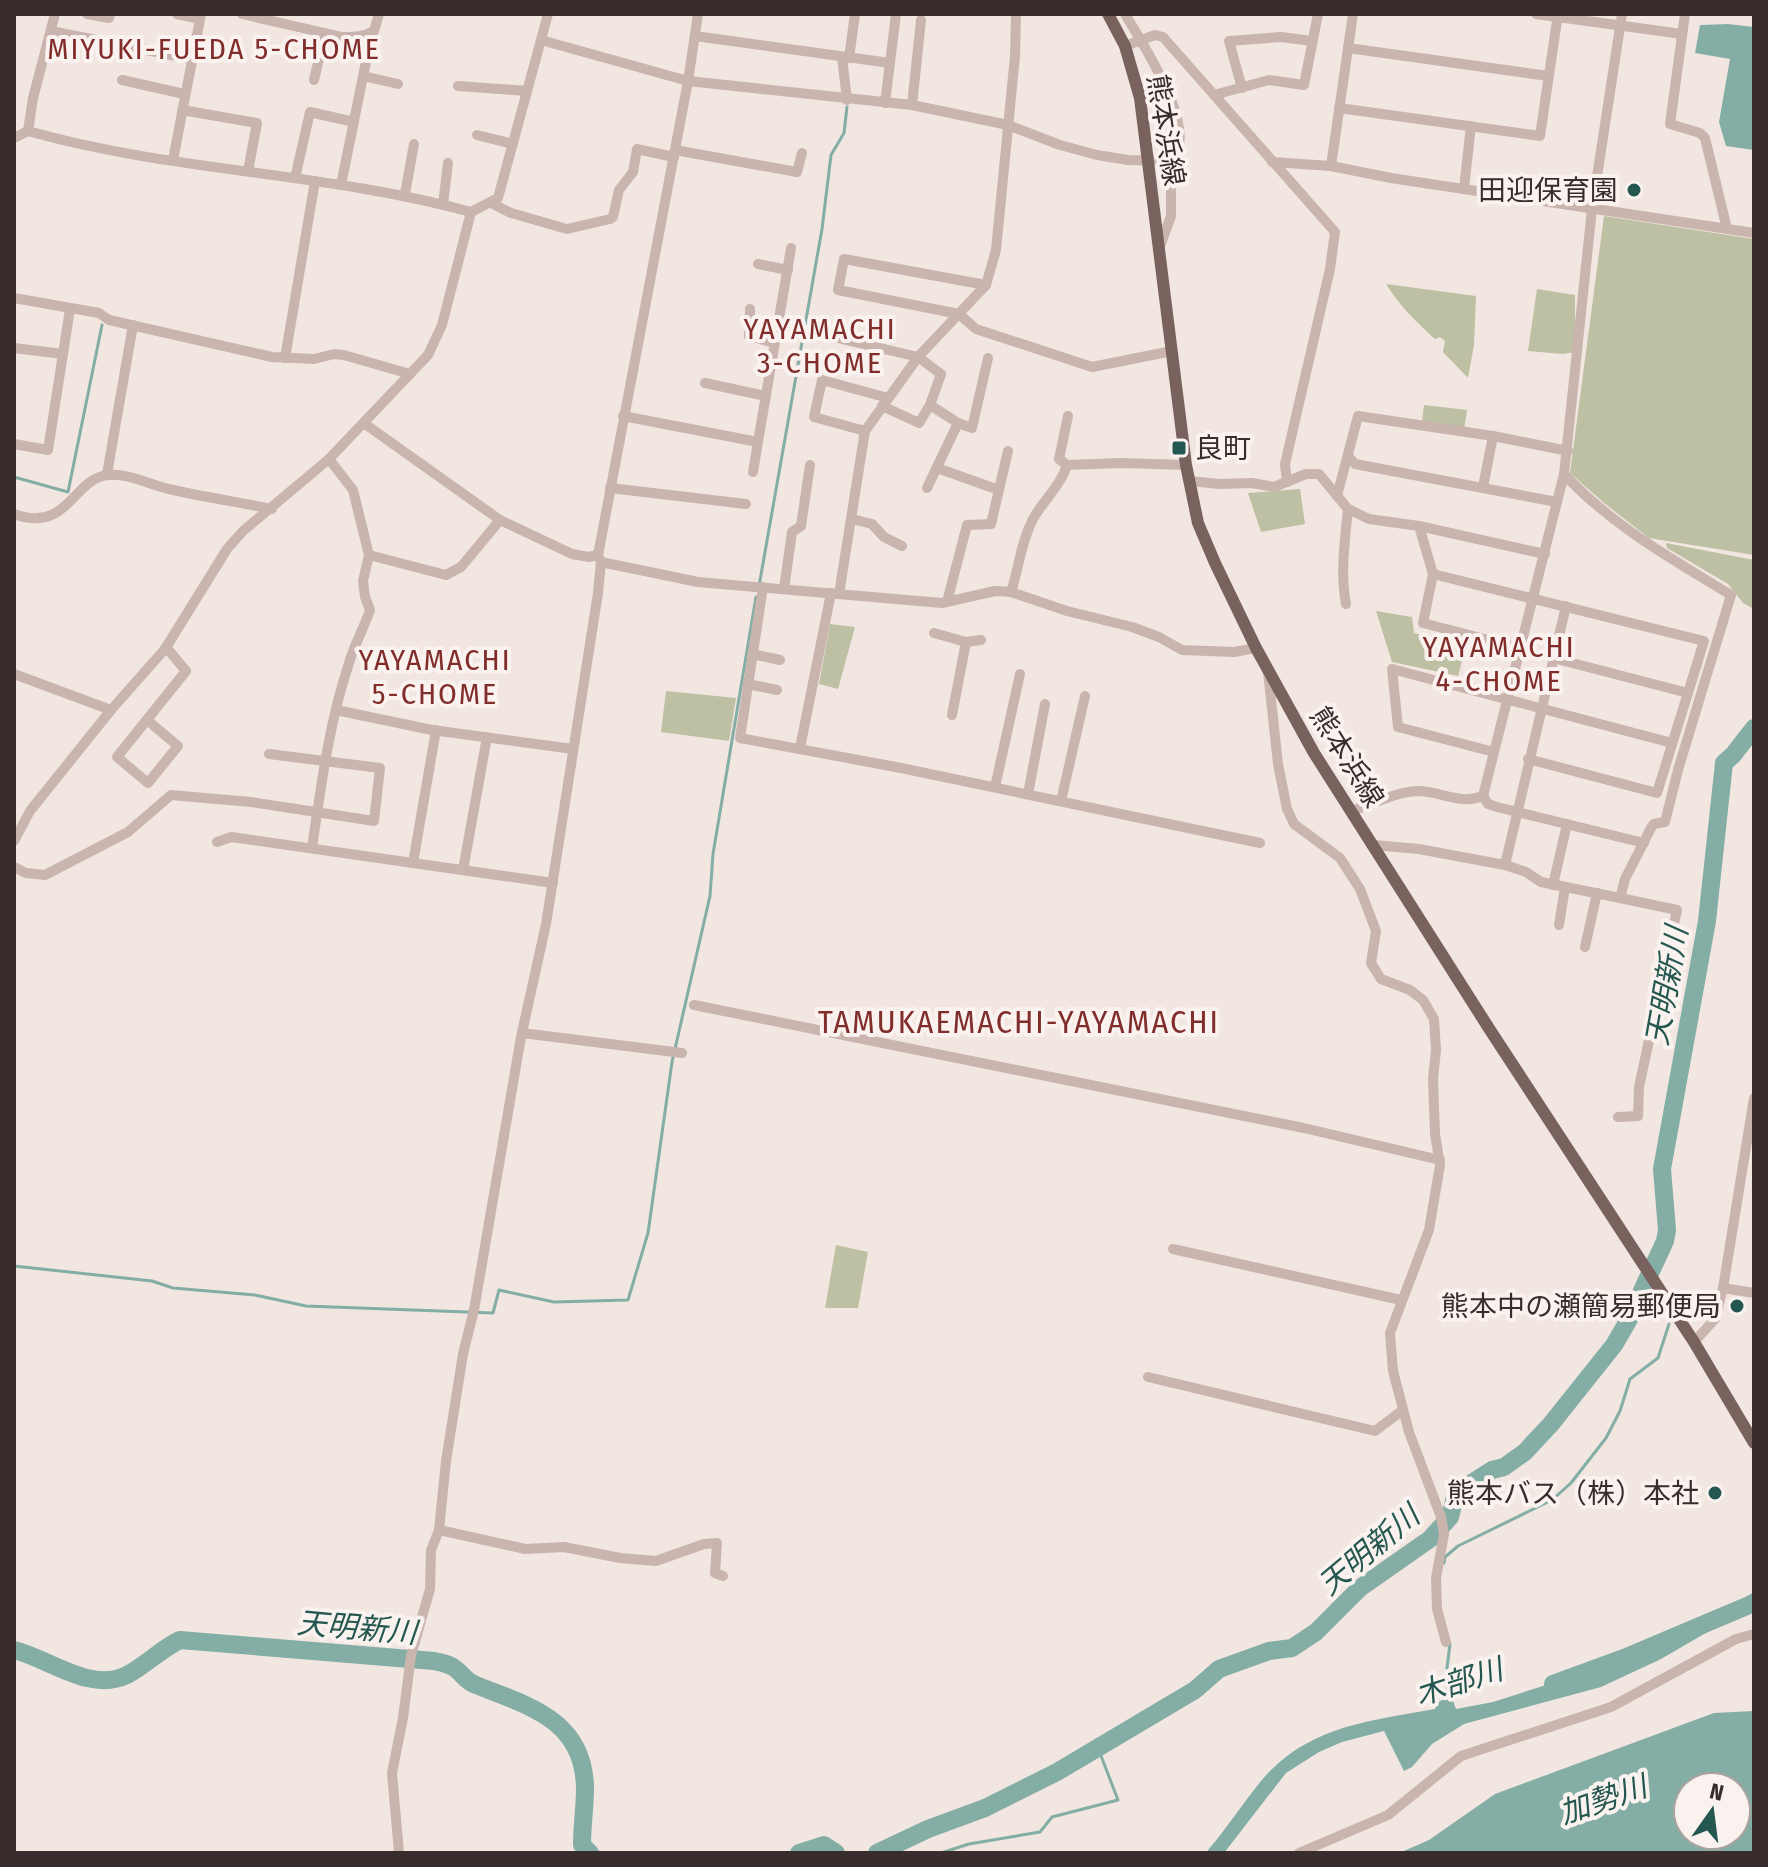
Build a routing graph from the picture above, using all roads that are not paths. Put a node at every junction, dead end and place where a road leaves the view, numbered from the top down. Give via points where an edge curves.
1 (55, 14) edge
2 (87, 14) edge
3 (110, 14) edge
4 (177, 14) edge
5 (242, 14) edge
6 (379, 14) edge
7 (548, 14) edge
8 (698, 14) edge
9 (855, 14) edge
10 (896, 14) edge
11 (1016, 14) edge
12 (1108, 14) edge
13 (1125, 14) edge
14 (1318, 14) edge
15 (1353, 14) edge
16 (1536, 14) edge
17 (1622, 14) edge
18 (1685, 14) edge
19 (1558, 16) edge
20 (200, 17) edge
21 (921, 20) dead end
22 (1621, 26) junction
23 (51, 31) junction
24 (372, 32) junction
25 (325, 33) junction
26 (1682, 34) junction
27 (695, 36) junction
28 (541, 40) junction
29 (1141, 41) junction
30 (1312, 41) junction
31 (1125, 46) junction
32 (1348, 48) junction
33 (846, 57) junction
34 (191, 59) junction
35 (890, 63) junction
36 (363, 76) junction
37 (1548, 76) junction
38 (122, 80) dead end
39 (314, 80) dead end
40 (688, 81) junction
41 (398, 84) dead end
42 (458, 86) dead end
43 (1242, 88) junction
44 (527, 91) junction
45 (184, 94) junction
46 (1214, 95) junction
47 (847, 100) junction
48 (885, 103) junction
49 (912, 105) junction
50 (1339, 108) junction
51 (182, 110) junction
52 (354, 122) junction
53 (1008, 125) junction
54 (1471, 126) junction
55 (28, 131) junction
56 (477, 135) dead end
57 (14, 138) edge
58 (414, 144) dead end
59 (513, 144) junction
60 (802, 153) dead end
61 (674, 154) junction
62 (173, 160) junction
63 (1171, 161) junction
64 (1147, 162) junction
65 (1272, 162) junction
66 (448, 163) dead end
67 (1331, 166) junction
68 (248, 171) junction
69 (295, 178) junction
70 (315, 181) junction
71 (341, 185) junction
72 (1464, 188) junction
73 (405, 194) junction
74 (491, 203) junction
75 (443, 204) junction
76 (1592, 209) junction
77 (471, 212) junction
78 (1727, 229) junction
79 (1754, 233) edge
80 (791, 248) dead end
81 (1159, 249) junction
82 (758, 264) dead end
83 (788, 270) junction
84 (986, 285) junction
85 (14, 298) edge
86 (70, 309) junction
87 (750, 309) dead end
88 (959, 314) junction
89 (133, 325) junction
90 (825, 335) dead end
91 (775, 343) junction
92 (14, 348) edge
93 (1172, 351) junction
94 (63, 354) junction
95 (918, 357) junction
96 (285, 358) junction
97 (988, 358) dead end
98 (410, 374) junction
99 (705, 383) dead end
100 (766, 396) junction
101 (885, 402) junction
102 (930, 405) junction
103 (623, 416) junction
104 (1068, 416) dead end
105 (958, 423) junction
106 (365, 424) junction
107 (865, 431) junction
108 (1493, 436) junction
109 (758, 442) junction
110 (14, 444) edge
111 (1008, 451) dead end
112 (1568, 451) junction
113 (329, 459) junction
114 (1352, 460) junction
115 (810, 465) dead end
116 (1067, 465) junction
117 (1186, 465) junction
118 (937, 468) junction
119 (753, 472) dead end
120 (107, 474) junction
121 (1564, 474) junction
122 (1190, 481) junction
123 (1287, 482) junction
124 (1483, 487) junction
125 (610, 488) junction
126 (927, 488) dead end
127 (999, 490) junction
128 (1337, 496) junction
129 (1557, 502) junction
130 (746, 504) dead end
131 (272, 509) junction
132 (1348, 509) junction
133 (14, 514) edge
134 (852, 519) junction
135 (500, 520) junction
136 (1419, 526) junction
137 (902, 546) dead end
138 (1545, 554) junction
139 (369, 555) junction
140 (599, 559) junction
141 (1433, 574) junction
142 (760, 587) junction
143 (784, 589) junction
144 (1011, 592) junction
145 (835, 594) junction
146 (1533, 598) junction
147 (947, 602) junction
148 (1346, 604) dead end
149 (1566, 606) junction
150 (934, 633) dead end
151 (981, 640) dead end
152 (966, 642) junction
153 (166, 647) junction
154 (1256, 648) junction
155 (1519, 648) junction
156 (752, 654) junction
157 (1553, 658) junction
158 (780, 660) dead end
159 (1268, 670) junction
160 (14, 674) edge
161 (1020, 674) dead end
162 (748, 684) junction
163 (777, 690) dead end
164 (1688, 693) junction
165 (1085, 696) dead end
166 (1507, 698) junction
167 (1045, 704) dead end
168 (1541, 707) junction
169 (111, 710) junction
170 (336, 710) junction
171 (952, 715) dead end
172 (147, 720) junction
173 (436, 730) junction
174 (487, 737) junction
175 (1672, 743) junction
176 (800, 748) junction
177 (573, 749) junction
178 (1494, 752) junction
179 (269, 754) dead end
180 (1528, 759) junction
181 (324, 761) junction
182 (995, 787) junction
183 (1028, 794) junction
184 (1483, 796) junction
185 (1061, 801) junction
186 (317, 811) junction
187 (1352, 811) junction
188 (1517, 812) junction
189 (1567, 824) junction
190 (14, 841) edge
191 (217, 842) dead end
192 (1260, 843) dead end
193 (1644, 843) junction
194 (1374, 845) junction
195 (312, 848) junction
196 (413, 863) junction
197 (1505, 865) junction
198 (14, 867) edge
199 (463, 870) junction
200 (553, 883) junction
201 (1553, 885) junction
202 (1565, 887) junction
203 (1597, 893) junction
204 (1620, 898) junction
205 (1559, 925) dead end
206 (1585, 947) dead end
207 (694, 1005) dead end
208 (522, 1033) junction
209 (682, 1053) dead end
210 (1754, 1098) edge
211 (1618, 1117) dead end
212 (1440, 1160) junction
213 (1173, 1249) dead end
214 (1723, 1288) junction
215 (1754, 1293) edge
216 (1401, 1300) junction
217 (1694, 1342) junction
218 (1148, 1377) dead end
219 (1403, 1410) junction
220 (1754, 1443) edge
221 (439, 1530) junction
222 (723, 1576) dead end
223 (1754, 1634) edge
224 (1446, 1642) dead end
225 (399, 1853) edge
226 (1299, 1853) edge

1 - 23 street
2 - 3 street
4 - 20 street
5 - 25 street
6 - 24 street
7 - 28 street
8 - 27 street
9 - 33 street
10 - 35 street
11 - 53 street
12 - 31 main road, 熊本浜線
13 - 29 street
14 - 30 street
15 - 32 street
16 - 19 street
17 - 22 street
18 - 26 street
19 - 22 street
19 - 37 street
20 - 34 street
21 - 49 street
22 - 26 street
22 - 76 street
23 - 34 street
23 - 55 street
24 - 25 street via 356,37
24 - 36 street
25 - 39 street
26 - 78 street via 1670,124 1705,138
27 - 33 street
27 - 40 street
28 - 40 street
28 - 44 street
29 - 31 street
29 - 46 street via 1163,37
29 - 63 street via 1179,118 1180,144
30 - 43 street via 1304,85 1269,80
30 - 43 street via 1229,41
31 - 64 main road, 熊本浜線 via 1140,98
32 - 37 street
32 - 50 street
33 - 35 street
33 - 47 street
34 - 45 street
35 - 48 street
36 - 41 street
36 - 52 street
37 - 54 street via 1540,136
38 - 45 street
40 - 47 street
40 - 61 street
42 - 44 street
43 - 46 street
44 - 59 street
45 - 51 street
46 - 65 street
47 - 48 street
48 - 49 street
49 - 53 street
50 - 54 street
50 - 67 street
51 - 62 street
51 - 68 street via 257,123
52 - 69 street via 310,112
52 - 71 street
53 - 64 street via 1097,155
53 - 84 street via 996,250
54 - 72 street
55 - 57 street
55 - 62 street
56 - 59 street
58 - 73 street
59 - 74 street via 498,198
60 - 61 street via 797,172
61 - 74 street via 637,149 633,172 619,190 610,219 567,229
61 - 103 street
62 - 68 street
63 - 64 street
63 - 81 street via 1171,216
64 - 81 main road, 熊本浜線
65 - 67 street
65 - 123 street via 1335,232 1285,464
66 - 75 street
67 - 72 street
68 - 69 street
69 - 70 street
70 - 71 street
70 - 96 street
71 - 73 street
72 - 76 street
73 - 75 street
74 - 77 street
75 - 77 street
76 - 78 street
76 - 112 street
77 - 98 street via 442,325 428,355
78 - 79 street
80 - 83 street
81 - 93 main road, 熊本浜線
82 - 83 street
83 - 91 street
84 - 88 street
84 - 88 street via 844,259 838,290
85 - 86 street
86 - 89 street
86 - 94 street
87 - 91 street via 749,336
88 - 93 street via 976,329 1092,367
88 - 95 street
89 - 96 street
89 - 120 street
90 - 95 street
91 - 100 street
92 - 94 street
93 - 117 main road, 熊本浜線
94 - 110 street via 48,450
95 - 101 street
95 - 102 street via 941,374
96 - 98 street via 344,355
97 - 105 street via 972,428
98 - 106 street
99 - 100 street
100 - 109 street
101 - 102 street via 919,423
101 - 107 street
101 - 107 street via 822,380 814,417
102 - 105 street
103 - 109 street
103 - 125 street
104 - 116 street via 1059,459
105 - 118 street
106 - 113 street
106 - 135 street
107 - 134 street
108 - 112 street
108 - 114 street via 1358,416
108 - 124 street
109 - 119 street
111 - 127 street
112 - 121 street
113 - 131 street
113 - 139 street via 353,490
114 - 124 street
114 - 128 street
115 - 143 street
116 - 117 street
116 - 144 street via 1034,518
117 - 122 main road, 熊本浜線
118 - 126 street
118 - 127 street
120 - 131 street
120 - 133 street via 89,482 50,516 31,520
121 - 129 street
121 - 193 street via 1641,541 1731,595 1665,822 1654,824
122 - 123 street via 1274,487
122 - 154 main road, 熊本浜線 via 1198,523
123 - 128 street via 1319,474
124 - 129 street
125 - 130 street
125 - 140 street
127 - 147 street via 991,524 967,525
128 - 132 street
129 - 138 street
131 - 153 street via 227,549
132 - 136 street via 1369,519
132 - 148 street
134 - 137 street via 872,524
134 - 145 street
135 - 139 street via 461,567 446,575
135 - 140 street via 572,554
136 - 138 street
136 - 141 street
138 - 146 street
139 - 170 street via 363,581 370,610 349,659
140 - 142 street via 698,582
140 - 177 street
141 - 146 street
141 - 155 street via 1423,623
142 - 143 street
142 - 156 street
143 - 145 street
144 - 147 street
144 - 154 street via 1132,627 1182,650
145 - 147 street
145 - 176 street
146 - 149 street
146 - 155 street
149 - 157 street
149 - 164 street via 1704,641
150 - 152 street
151 - 152 street
152 - 171 street
153 - 169 street
153 - 172 street via 186,671
154 - 159 main road, 熊本浜線
155 - 166 street
156 - 158 street
156 - 162 street
157 - 164 street
157 - 168 street
159 - 187 main road, 熊本浜線
159 - 212 street via 1278,764 1294,824 1340,858 1360,889 1376,931 1371,963 1381,979 1410,990 1434,1019
160 - 169 street
161 - 182 street
162 - 163 street
162 - 176 street via 740,738
164 - 175 street
165 - 185 street
166 - 168 street
166 - 178 street
166 - 178 street via 1392,669 1398,727
167 - 183 street
168 - 175 street
168 - 180 street
169 - 190 street via 30,811
170 - 173 street
170 - 181 street
172 - 172 street via 117,757 148,783 178,746
173 - 174 street
173 - 196 street
174 - 177 street
174 - 199 street
175 - 180 street via 1657,793
176 - 182 street
177 - 200 street
178 - 184 street
179 - 181 street
180 - 188 street
181 - 186 street
181 - 186 street via 380,768 374,821
182 - 183 street
183 - 185 street
184 - 187 street via 1460,800 1409,792
184 - 188 street via 1488,804
185 - 192 street
186 - 195 street
186 - 198 street via 171,795 128,832 45,875
187 - 194 main road, 熊本浜線
188 - 189 street
188 - 197 street
189 - 193 street
189 - 201 street
191 - 195 street via 231,837
193 - 204 street
194 - 197 street
194 - 217 main road, 熊本浜線
195 - 196 street
196 - 199 street
197 - 201 street
199 - 200 street
200 - 208 street
201 - 202 street
202 - 203 street
202 - 205 street
203 - 204 street
203 - 206 street
204 - 211 street via 1677,910 1639,1087 1638,1116
207 - 212 street
208 - 209 street
208 - 221 street via 463,1354
210 - 214 street
212 - 216 street via 1429,1230
213 - 216 street
214 - 215 street
214 - 217 street via 1715,1319
216 - 219 street via 1390,1333
217 - 220 main road, 熊本浜線
218 - 219 street via 1375,1431
219 - 224 street via 1441,1517 1437,1609
221 - 222 street via 525,1549 564,1547 656,1561 717,1543 715,1573
221 - 225 street via 431,1550 430,1589 411,1656 392,1773
223 - 226 street via 1611,1707 1461,1756 1388,1815

